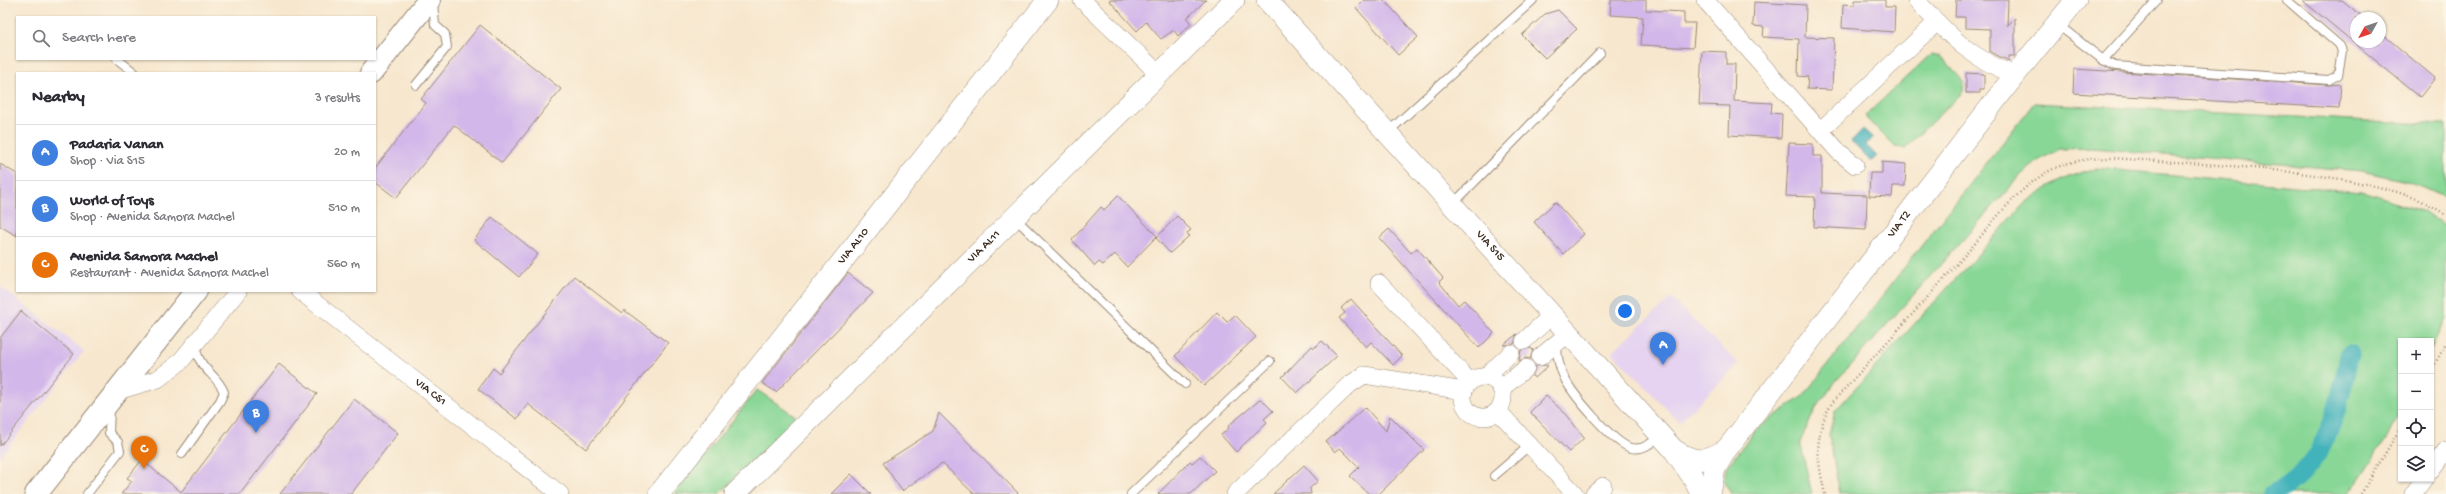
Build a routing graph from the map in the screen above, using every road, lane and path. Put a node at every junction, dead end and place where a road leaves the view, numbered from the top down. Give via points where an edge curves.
1 (429, 0) edge
2 (432, 0) edge
3 (1048, 0) edge
4 (1082, 0) edge
5 (1234, 0) edge
6 (1267, 0) edge
7 (1533, 0) edge
8 (1705, 0) edge
9 (1916, 0) edge
10 (2076, 0) edge
11 (2157, 0) edge
12 (2287, 0) edge
13 (1937, 22) junction
14 (2057, 24) junction
15 (1600, 53) dead end
16 (118, 60) edge
17 (2103, 60) junction
18 (134, 72) edge
19 (372, 72) edge
20 (1159, 74) junction
21 (2015, 75) junction
22 (416, 85) dead end
23 (1821, 130) junction
24 (1387, 133) junction
25 (1855, 165) dead end
26 (1452, 205) junction
27 (2446, 216) edge
28 (1014, 218) junction
29 (1379, 283) dead end
30 (195, 292) edge
31 (237, 292) edge
32 (301, 292) edge
33 (1552, 315) junction
34 (201, 337) junction
35 (1563, 338) junction
36 (1524, 341) dead end
37 (2446, 344) edge
38 (1511, 353) dead end
39 (1540, 358) dead end
40 (1270, 361) dead end
41 (2434, 366) edge
42 (1526, 368) dead end
43 (1473, 383) junction
44 (1185, 384) dead end
45 (1501, 389) junction
46 (114, 394) junction
47 (1498, 411) junction
48 (2398, 432) edge
49 (1668, 442) junction
50 (1530, 445) junction
51 (1726, 450) junction
52 (2446, 450) edge
53 (182, 454) dead end
54 (2434, 466) edge
55 (1494, 476) dead end
56 (2422, 482) edge
57 (36, 494) edge
58 (87, 494) edge
59 (560, 494) edge
60 (659, 494) edge
61 (735, 494) edge
62 (1131, 494) edge
63 (1235, 494) edge
64 (1575, 494) edge
65 (1701, 494) edge
66 (1710, 494) edge
67 (1825, 494) edge
68 (2361, 494) edge
69 (2413, 494) edge

1 - 19 main road
2 - 22 lane via 435,25 445,34 447,47
3 - 60 street, VIA AL10
4 - 20 street
5 - 20 street, VIA AL11
6 - 24 street, VIA S15
7 - 24 lane
8 - 23 street
9 - 13 street
10 - 14 street, VIA T2
11 - 17 lane
12 - 17 lane via 2340,46 2342,51 2338,75 2334,78 2329,80 2115,66
13 - 21 street via 1964,49 1983,61
13 - 23 street
14 - 17 lane
14 - 21 street, VIA T2
15 - 26 lane
16 - 18 lane
20 - 28 street, VIA AL11
21 - 51 street, VIA T2
23 - 25 street via 1838,151
24 - 26 street, VIA S15
26 - 33 street, VIA S15
27 - 67 path via 2437,208 2400,194 2352,182 2286,172 2113,158 2091,158 2063,164 2040,176 2008,204 1832,403 1822,421 1817,446
28 - 44 lane
28 - 61 street, VIA AL11
29 - 43 street
30 - 46 main road
31 - 34 street
32 - 59 street, VIA CS1
33 - 35 street, VIA S15
33 - 36 street
34 - 46 street via 180,362 158,379
34 - 53 lane via 196,351 201,365 220,382 224,392
35 - 39 street
35 - 49 street, VIA S15
35 - 49 lane via 1557,357 1564,377 1582,403 1619,442 1632,448
37 - 41 path
38 - 43 street
40 - 62 lane
42 - 45 street
43 - 45 street via 1498,383
43 - 47 street via 1464,401 1473,414 1489,416
43 - 63 street via 1364,374 1349,385
45 - 47 street via 1503,398
46 - 57 main road
46 - 58 lane via 109,433 118,442 120,451
47 - 50 street
48 - 68 path
49 - 51 street, VIA S15 via 1688,459 1704,461
49 - 65 street via 1694,479
50 - 55 lane
50 - 64 street
51 - 66 street, VIA T2 via 1715,469
52 - 54 street
56 - 69 street

